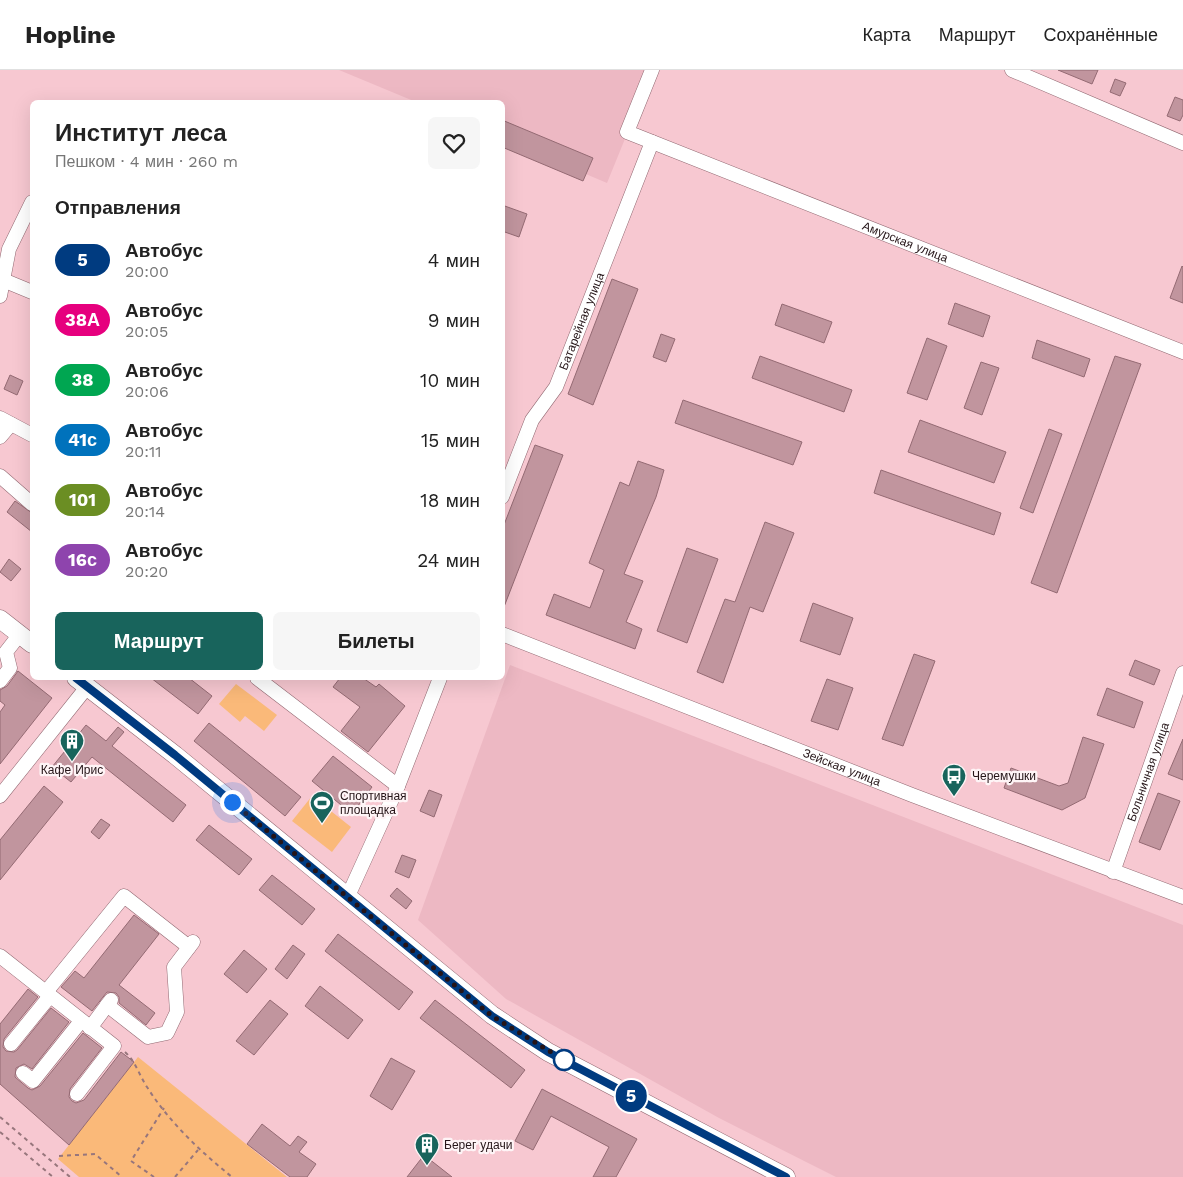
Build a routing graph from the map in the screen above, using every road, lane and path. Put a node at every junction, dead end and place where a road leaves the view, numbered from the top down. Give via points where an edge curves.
1 (652, 70) edge
2 (1012, 70) edge
3 (652, 142) junction
4 (1183, 143) edge
5 (30, 206) edge
6 (3, 280) junction
7 (30, 291) edge
8 (0, 296) edge
9 (1183, 352) edge
10 (6, 421) edge
11 (30, 434) edge
12 (0, 437) edge
13 (0, 476) edge
14 (505, 490) edge
15 (30, 502) edge
16 (0, 619) edge
17 (505, 635) edge
18 (26, 639) edge
19 (3, 653) edge
20 (1183, 673) edge
21 (260, 680) edge
22 (439, 680) edge
23 (0, 681) edge
24 (82, 682) edge
25 (398, 786) junction
26 (0, 796) edge
27 (1113, 872) junction
28 (348, 896) junction
29 (1183, 897) edge
30 (0, 956) edge
31 (48, 994) junction
32 (85, 1024) junction
33 (11, 1044) dead end
34 (114, 1046) junction
35 (23, 1074) dead end
36 (76, 1094) dead end
37 (164, 1108) junction
38 (0, 1117) edge
39 (0, 1132) edge
40 (198, 1150) junction
41 (60, 1156) dead end
42 (53, 1177) edge
43 (70, 1177) edge
44 (122, 1177) edge
45 (154, 1177) edge
46 (175, 1177) edge
47 (232, 1177) edge
48 (786, 1177) edge

1 - 3 street, Амурская улица via 627,132
2 - 4 street
3 - 9 street, Амурская улица
3 - 14 street, Батарейная улица via 556,388 532,420
5 - 6 street via 9,249
6 - 7 street
6 - 8 street
10 - 11 street
10 - 12 street
13 - 15 street
16 - 18 main road
17 - 27 street, Зейская улица
18 - 19 street
19 - 23 street via 10,668
20 - 27 street, Больничная улица
21 - 25 street
22 - 25 street
24 - 26 street
24 - 28 main road
25 - 28 street
27 - 29 street, Зейская улица
28 - 48 main road via 492,1016 548,1052
30 - 31 street
31 - 32 street
31 - 32 street via 124,896 191,945 174,967 177,1012 167,1033 148,1038 109,1003
31 - 33 street
32 - 34 street
32 - 35 street via 33,1081
34 - 36 street
34 - 37 path via 134,1060 147,1087
37 - 40 path
37 - 45 path via 131,1161
38 - 43 path
39 - 42 path
40 - 46 path
40 - 47 path
41 - 44 path via 94,1154

